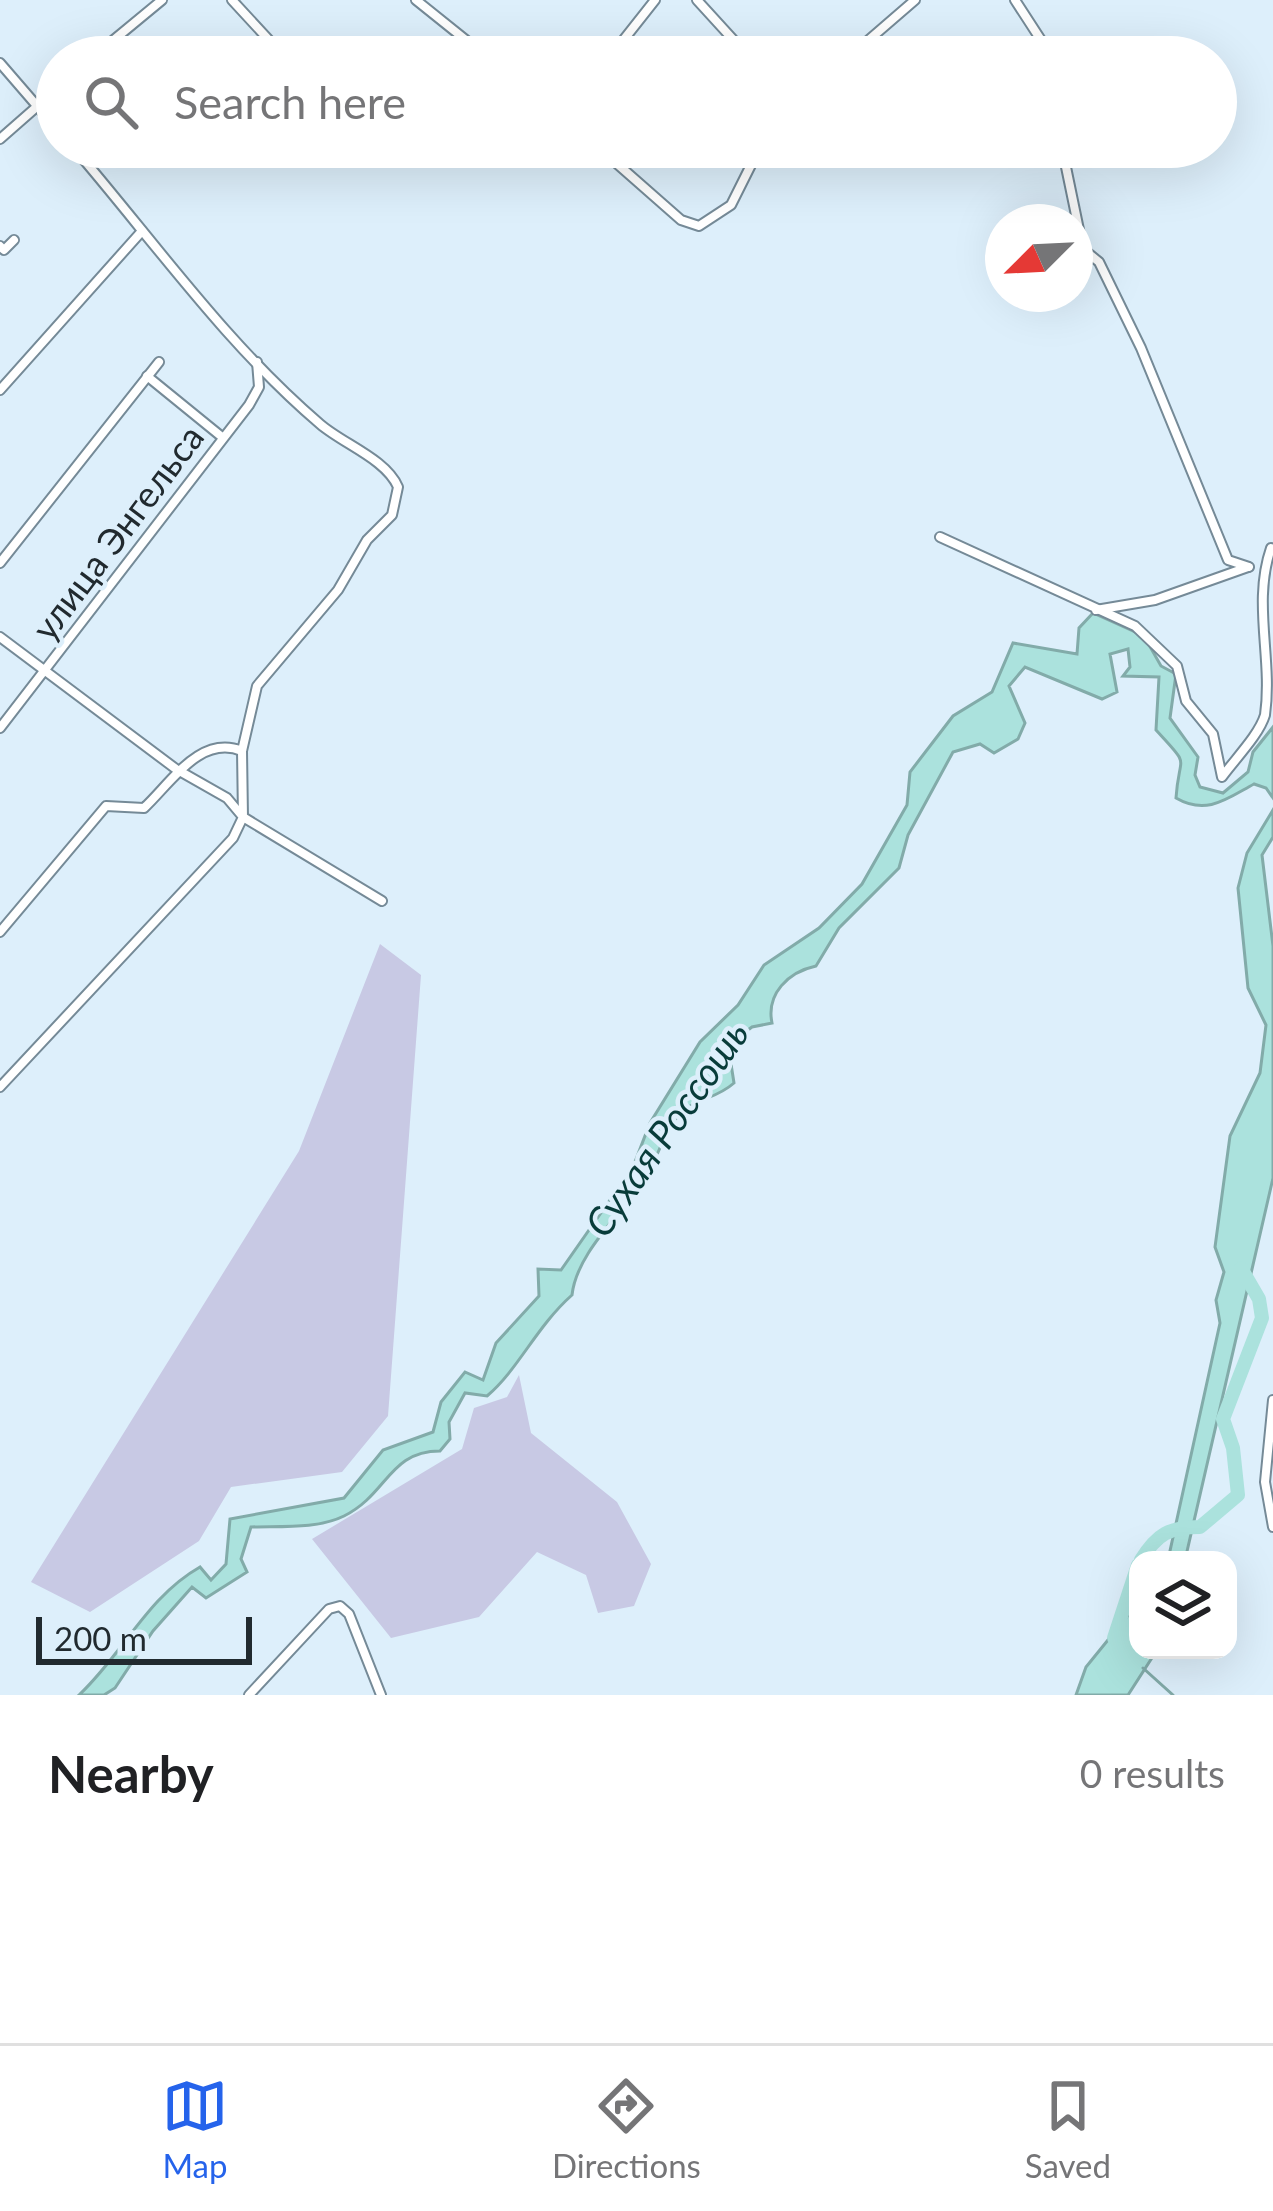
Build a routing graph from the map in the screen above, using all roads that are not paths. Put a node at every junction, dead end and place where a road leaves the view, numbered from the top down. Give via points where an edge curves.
1 (162, 0) edge
2 (232, 0) edge
3 (416, 0) edge
4 (655, 0) edge
5 (698, 0) edge
6 (915, 0) edge
7 (1015, 0) edge
8 (118, 36) edge
9 (265, 36) edge
10 (461, 36) edge
11 (627, 36) edge
12 (730, 36) edge
13 (873, 36) edge
14 (1038, 36) edge
15 (0, 63) edge
16 (36, 104) edge
17 (36, 108) edge
18 (0, 139) edge
19 (90, 168) edge
20 (622, 168) edge
21 (750, 168) edge
22 (1066, 168) edge
23 (142, 231) junction
24 (14, 240) dead end
25 (1, 250) edge
26 (159, 362) dead end
27 (257, 362) junction
28 (147, 376) junction
29 (0, 390) edge
30 (222, 436) junction
31 (940, 537) dead end
32 (1271, 548) edge
33 (0, 563) edge
34 (1094, 610) junction
35 (0, 638) edge
36 (44, 673) junction
37 (0, 728) edge
38 (242, 751) junction
39 (176, 770) junction
40 (243, 817) junction
41 (382, 901) dead end
42 (0, 932) edge
43 (0, 1087) edge
44 (1273, 1400) edge
45 (1273, 1527) edge
46 (249, 1695) edge
47 (381, 1695) edge

1 - 8 street
2 - 9 street
3 - 10 street
4 - 11 street
5 - 12 street
6 - 13 street
7 - 14 street
15 - 16 street
17 - 18 street
19 - 23 street
20 - 21 street via 699,226 731,205
22 - 34 street via 1083,249 1099,262 1141,349 1228,560 1250,567 1155,600
23 - 27 street
23 - 29 street
24 - 25 street
26 - 28 street
27 - 30 street, улица Энгельса via 259,387
27 - 38 street via 317,421 394,476 399,497 338,590 257,686
28 - 30 street
28 - 33 street
30 - 36 street, улица Энгельса
31 - 34 street
32 - 34 street via 1261,577 1269,652 1264,718 1222,777 1213,734 1186,700 1177,666 1135,626
35 - 36 street
36 - 37 street, улица Энгельса
36 - 39 street
38 - 39 street via 215,748
38 - 40 street
39 - 40 street via 227,798
39 - 42 street via 144,808 106,806
40 - 41 street
40 - 43 street via 233,838
44 - 45 street via 1265,1482
46 - 47 street via 340,1606

